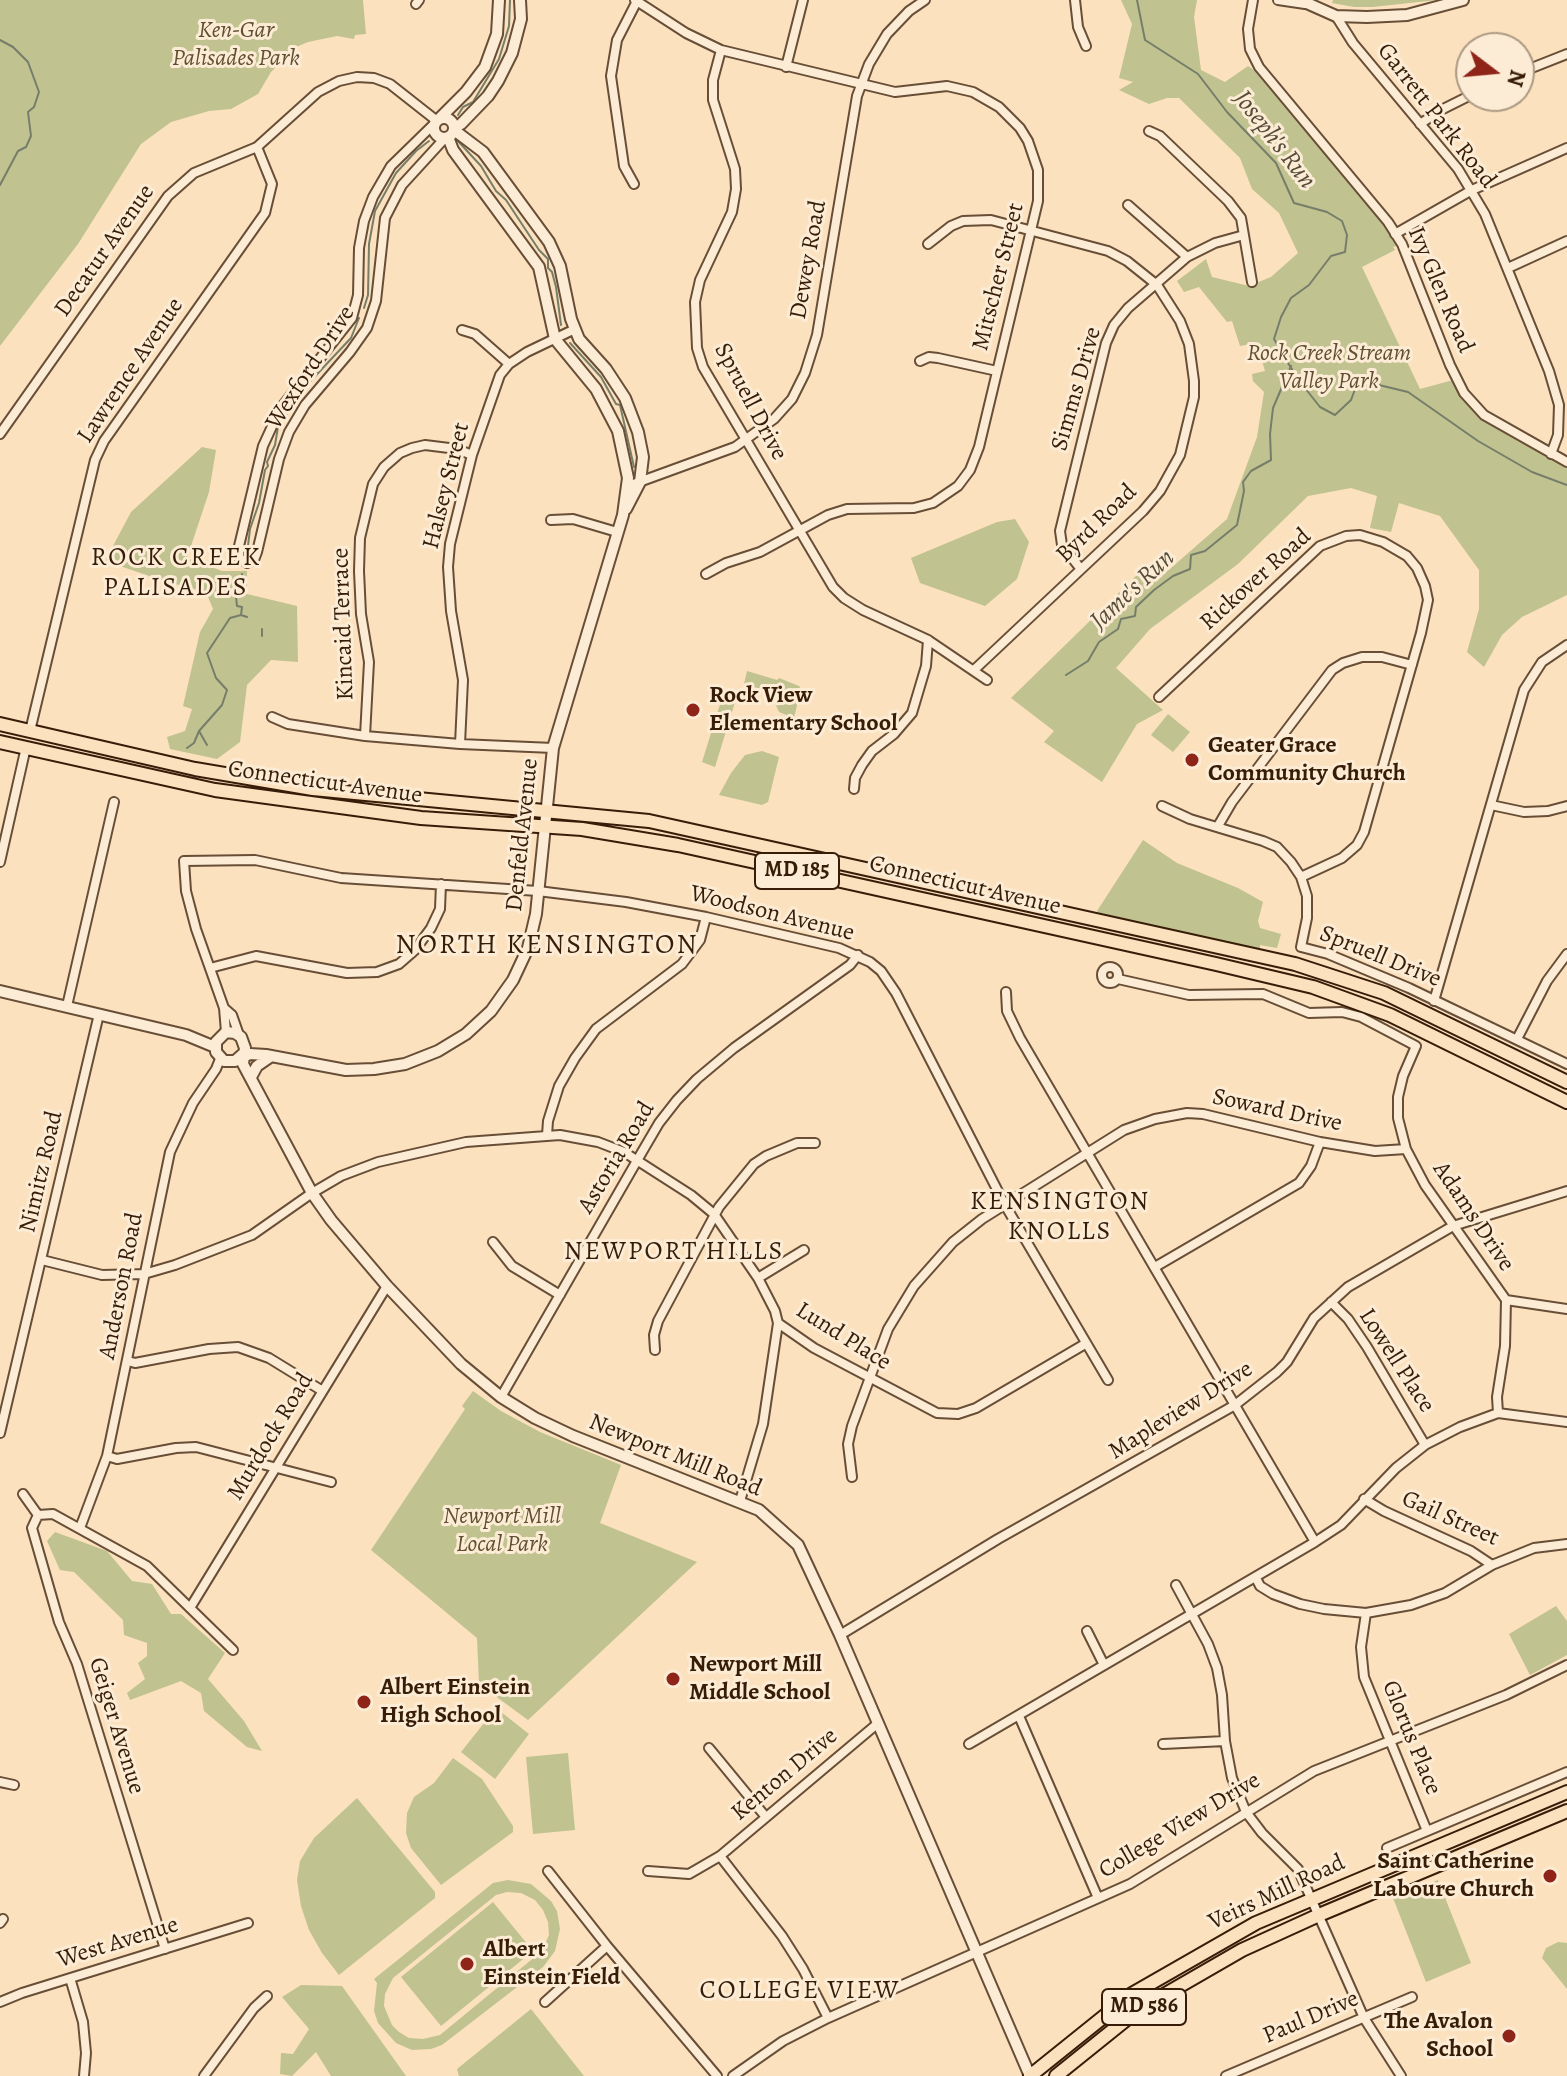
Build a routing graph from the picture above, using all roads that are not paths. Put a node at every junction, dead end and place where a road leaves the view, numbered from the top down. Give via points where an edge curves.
1 (499, 0) edge
2 (520, 0) edge
3 (803, 0) edge
4 (925, 0) edge
5 (1075, 0) edge
6 (1253, 0) edge
7 (1278, 0) edge
8 (1463, 0) edge
9 (636, 1) edge
10 (1302, 2) edge
11 (1336, 16) junction
12 (1086, 46) dead end
13 (721, 50) junction
14 (1567, 54) edge
15 (786, 67) junction
16 (1535, 67) edge
17 (861, 86) junction
18 (1455, 103) edge
19 (437, 121) junction
20 (1420, 124) junction
21 (1149, 131) dead end
22 (450, 133) junction
23 (257, 147) junction
24 (1567, 148) edge
25 (634, 184) dead end
26 (1472, 190) junction
27 (1128, 205) dead end
28 (1032, 231) junction
29 (1395, 234) junction
30 (1244, 235) junction
31 (1567, 241) edge
32 (928, 244) dead end
33 (1187, 257) junction
34 (1508, 268) junction
35 (1252, 282) dead end
36 (1157, 285) junction
37 (575, 329) junction
38 (462, 330) dead end
39 (555, 339) junction
40 (920, 361) dead end
41 (509, 364) junction
42 (997, 371) junction
43 (0, 434) edge
44 (746, 440) junction
45 (1551, 454) junction
46 (472, 455) junction
47 (1567, 462) edge
48 (641, 478) junction
49 (628, 482) junction
50 (623, 515) junction
51 (551, 520) dead end
52 (617, 532) junction
53 (799, 532) junction
54 (1080, 568) junction
55 (706, 574) dead end
56 (928, 640) junction
57 (1567, 645) edge
58 (1412, 665) junction
59 (974, 670) junction
60 (987, 680) dead end
61 (1159, 697) dead end
62 (272, 717) dead end
63 (0, 724) edge
64 (30, 731) junction
65 (365, 736) junction
66 (0, 742) edge
67 (460, 744) junction
68 (26, 747) junction
69 (553, 748) junction
70 (195, 769) junction
71 (192, 786) junction
72 (854, 789) dead end
73 (114, 802) dead end
74 (1491, 805) junction
75 (1162, 806) dead end
76 (1567, 806) edge
77 (546, 811) junction
78 (545, 826) junction
79 (1218, 826) junction
80 (0, 862) edge
81 (1301, 877) junction
82 (441, 884) junction
83 (538, 891) junction
84 (706, 917) junction
85 (1567, 954) edge
86 (858, 955) junction
87 (210, 968) junction
88 (1118, 979) dead end
89 (0, 991) edge
90 (1006, 992) dead end
91 (1434, 1001) junction
92 (67, 1006) junction
93 (224, 1008) junction
94 (99, 1014) junction
95 (220, 1039) junction
96 (1517, 1039) junction
97 (237, 1053) junction
98 (268, 1056) junction
99 (1567, 1064) edge
100 (252, 1082) junction
101 (1567, 1082) edge
102 (1567, 1102) edge
103 (547, 1135) junction
104 (1320, 1142) junction
105 (815, 1143) dead end
106 (1406, 1149) junction
107 (1088, 1152) junction
108 (637, 1160) junction
109 (1567, 1191) edge
110 (312, 1193) junction
111 (1005, 1205) junction
112 (714, 1214) junction
113 (1453, 1226) junction
114 (493, 1242) dead end
115 (804, 1250) dead end
116 (42, 1260) junction
117 (1155, 1267) junction
118 (144, 1274) junction
119 (758, 1278) junction
120 (387, 1286) junction
121 (560, 1295) junction
122 (1506, 1300) junction
123 (1331, 1302) junction
124 (1567, 1309) edge
125 (778, 1323) junction
126 (1085, 1344) junction
127 (655, 1350) dead end
128 (128, 1361) junction
129 (869, 1378) junction
130 (1108, 1380) dead end
131 (321, 1390) junction
132 (501, 1397) junction
133 (1235, 1405) junction
134 (1498, 1413) junction
135 (1567, 1422) edge
136 (0, 1433) edge
137 (1425, 1445) junction
138 (107, 1456) junction
139 (277, 1466) junction
140 (852, 1477) dead end
141 (331, 1482) dead end
142 (23, 1494) dead end
143 (1364, 1499) junction
144 (740, 1501) junction
145 (38, 1515) junction
146 (80, 1528) junction
147 (1315, 1542) junction
148 (1567, 1544) edge
149 (1492, 1565) junction
150 (1256, 1578) junction
151 (1176, 1585) dead end
152 (190, 1608) junction
153 (1192, 1613) junction
154 (1366, 1613) junction
155 (1087, 1631) dead end
156 (840, 1635) junction
157 (233, 1650) dead end
158 (1104, 1665) junction
159 (1567, 1665) edge
160 (1019, 1716) junction
161 (877, 1724) junction
162 (1225, 1741) junction
163 (1391, 1741) junction
164 (969, 1744) dead end
165 (1163, 1744) dead end
166 (709, 1748) dead end
167 (1567, 1772) edge
168 (0, 1782) edge
169 (14, 1785) dead end
170 (1567, 1792) edge
171 (1567, 1811) edge
172 (1246, 1812) junction
173 (765, 1816) junction
174 (1427, 1831) junction
175 (1387, 1848) dead end
176 (720, 1856) junction
177 (548, 1871) dead end
178 (648, 1871) dead end
179 (1312, 1897) junction
180 (1098, 1898) junction
181 (1319, 1915) junction
182 (248, 1923) dead end
183 (607, 1946) junction
184 (165, 1949) junction
185 (975, 1952) junction
186 (70, 1978) junction
187 (267, 1996) dead end
188 (1412, 1997) dead end
189 (0, 2002) edge
190 (545, 2002) dead end
191 (828, 2018) junction
192 (1364, 2018) junction
193 (84, 2076) edge
194 (204, 2076) edge
195 (717, 2076) edge
196 (733, 2076) edge
197 (1030, 2076) edge
198 (1056, 2076) edge
199 (1226, 2076) edge
200 (1401, 2076) edge

1 - 19 street, Wexford Drive via 497,34 485,67
2 - 22 street, Wexford Drive via 512,53 498,81
3 - 15 street
4 - 17 street, Dewey Road via 887,34
5 - 12 street
6 - 29 street, Ivy Glen Road via 1248,29 1259,67
7 - 10 street
8 - 11 street via 1407,15
9 - 13 street, Mitscher Street
9 - 25 street via 617,40 611,76 624,166
10 - 11 street
11 - 20 street, Garrett Park Road
13 - 15 street, Mitscher Street
13 - 44 street, Spruell Drive via 713,100 735,169 736,189 732,212 700,280 695,325 703,367
14 - 16 street
15 - 17 street, Mitscher Street
17 - 28 street, Mitscher Street via 895,92 947,86 973,92 999,107 1020,128 1038,170
17 - 44 street, Dewey Road via 812,355 792,399
18 - 20 street
19 - 22 street via 451,121
19 - 22 street via 437,135
19 - 22 street, Wexford Drive via 391,166 373,197 359,248 352,318 280,409 263,446 239,546 239,558 247,563 257,552 289,432 367,328 376,301 385,218 402,185
19 - 23 street, Decatur Avenue via 390,84 357,77 318,92
20 - 26 street, Garrett Park Road
21 - 30 street via 1228,201 1241,218
22 - 37 street via 483,152 549,242
22 - 39 street, Denfeld Avenue via 453,150 539,267
23 - 43 street, Decatur Avenue via 178,185
23 - 64 street, Lawrence Avenue via 272,184 265,213 95,460
24 - 26 street
26 - 29 street
26 - 34 street, Garrett Park Road
27 - 33 street
28 - 32 street, Byrd Road via 991,220 963,221
28 - 36 street, Byrd Road via 1108,251
28 - 42 street, Mitscher Street
29 - 45 street, Ivy Glen Road via 1464,393 1484,415
30 - 33 street, Simms Drive
30 - 35 street
31 - 34 street
33 - 36 street, Simms Drive
34 - 45 street, Garrett Park Road via 1559,405
36 - 54 street, Simms Drive via 1121,316 1106,343 1060,531 1062,545
36 - 54 street, Byrd Road via 1189,344 1194,397 1188,427 1160,491
37 - 39 street
37 - 48 street via 625,398 643,457
38 - 41 street via 475,334
39 - 41 street
39 - 49 street, Denfeld Avenue via 596,389 618,431
40 - 42 street via 938,358
41 - 46 street, Halsey Street via 494,387
42 - 53 street, Mitscher Street via 979,447 958,486 933,503 847,509
44 - 48 street, Dewey Road
44 - 53 street, Spruell Drive
45 - 47 street
46 - 65 street, Kincaid Terrace via 425,445 412,448 384,467 373,484 360,538 361,614 369,662
46 - 67 street, Halsey Street via 448,567 463,680
48 - 49 street, Dewey Road
48 - 50 street, Denfeld Avenue
49 - 50 street, Denfeld Avenue
50 - 52 street, Denfeld Avenue
51 - 52 street via 573,519
52 - 69 street, Denfeld Avenue
53 - 55 street, Mitscher Street
53 - 56 street, Spruell Drive via 844,598
54 - 59 street, Byrd Road
56 - 59 street, Spruell Drive
56 - 72 street via 912,713 872,751
57 - 74 street via 1542,662 1524,690
58 - 61 street, Rickover Road via 1428,600 1417,568 1383,542 1346,536 1309,554
58 - 79 street via 1362,657 1332,670
58 - 81 street, Rickover Road via 1364,832 1342,858
59 - 60 street, Spruell Drive
62 - 65 street
63 - 64 main road, Connecticut Avenue / MD 185
64 - 70 main road, Connecticut Avenue / MD 185
65 - 67 street
66 - 68 main road, Connecticut Avenue / MD 185
67 - 69 street
68 - 71 main road, Connecticut Avenue / MD 185
68 - 80 street
69 - 77 street, Denfeld Avenue
70 - 71 main road
70 - 77 main road, Connecticut Avenue / MD 185 via 313,789
71 - 78 main road, Connecticut Avenue / MD 185 via 357,811
73 - 92 street
74 - 76 street via 1524,812
74 - 91 street
75 - 79 street
77 - 78 street, Denfeld Avenue
77 - 101 main road, Connecticut Avenue / MD 185 via 649,821 1295,964 1384,993
78 - 83 street, Denfeld Avenue
78 - 102 main road, Connecticut Avenue / MD 185 via 678,845 1302,984 1390,1015
79 - 81 street via 1277,847
81 - 91 street, Spruell Drive via 1307,918 1301,947
82 - 83 street, Woodson Avenue
82 - 87 street via 440,909 415,950 399,964 377,972 347,973 256,956
82 - 87 street, Woodson Avenue via 341,878 255,860 184,861 186,891
83 - 84 street, Woodson Avenue
83 - 98 street, Denfeld Avenue via 528,948 513,980 466,1034 416,1060 374,1069 346,1070
84 - 86 street, Woodson Avenue
84 - 103 street via 700,940 682,964 596,1029 559,1086
85 - 96 street
86 - 108 street, Astoria Road via 697,1079 659,1123
86 - 111 street, Woodson Avenue via 881,971 896,993
87 - 93 street
88 - 106 street, Adams Drive via 1189,995 1263,994 1309,1013 1361,1017 1416,1046 1398,1097
89 - 92 street
90 - 107 street via 1012,1022
91 - 96 street, Spruell Drive
92 - 94 street
93 - 95 street
93 - 97 street via 232,1015
94 - 95 street
94 - 116 street, Nimitz Road
95 - 97 street
95 - 97 street, Denfeld Avenue
96 - 99 street, Spruell Drive
97 - 98 street, Denfeld Avenue
97 - 100 street, Newport Mill Road
97 - 118 street, Anderson Road via 216,1069 170,1152
98 - 100 street via 257,1066
100 - 110 street, Newport Mill Road
103 - 108 street, Lund Place via 598,1142
103 - 110 street, Lund Place via 414,1152 341,1176
104 - 106 street, Soward Drive via 1375,1151
104 - 107 street, Soward Drive via 1187,1113 1124,1130
104 - 117 street via 1299,1183
105 - 112 street via 797,1143 754,1164
106 - 113 street, Adams Drive
107 - 111 street, Soward Drive
107 - 117 street
108 - 112 street, Lund Place
108 - 121 street, Astoria Road
109 - 113 street, Mapleview Drive
110 - 118 street, Lund Place via 252,1235
110 - 120 street, Newport Mill Road
111 - 126 street, Woodson Avenue
111 - 129 street, Soward Drive via 953,1242 914,1286 888,1329
112 - 119 street, Lund Place
112 - 127 street via 658,1321
113 - 122 street, Adams Drive
113 - 123 street, Mapleview Drive
114 - 121 street via 512,1266
115 - 119 street
116 - 118 street, Lund Place via 102,1275
116 - 136 street, Nimitz Road
117 - 133 street
118 - 128 street, Anderson Road
119 - 125 street, Lund Place
120 - 131 street, Murdock Road
120 - 132 street, Newport Mill Road via 461,1364
121 - 132 street, Astoria Road
122 - 124 street
122 - 134 street, Adams Drive
123 - 133 street, Mapleview Drive via 1314,1318 1287,1362
123 - 137 street, Lowell Place via 1361,1337
125 - 129 street, Lund Place
125 - 144 street via 763,1424
126 - 129 street, Lund Place via 958,1414 937,1413
126 - 130 street, Woodson Avenue
128 - 131 street via 238,1347 269,1358
128 - 138 street, Anderson Road
129 - 140 street, Soward Drive via 849,1435
131 - 139 street, Murdock Road
132 - 144 street, Newport Mill Road via 573,1436
133 - 147 street
133 - 156 street, Mapleview Drive
134 - 135 street
134 - 137 street
137 - 143 street
138 - 139 street via 196,1447
138 - 146 street, Anderson Road
139 - 141 street
139 - 152 street, Murdock Road
142 - 145 street
143 - 147 street via 1341,1525
143 - 149 street, Gail Street
144 - 156 street, Newport Mill Road via 771,1519 798,1545
145 - 146 street via 53,1514
145 - 184 street, Geiger Avenue via 32,1528 59,1622 77,1664
146 - 152 street via 147,1566
147 - 150 street
148 - 149 street, Gail Street via 1534,1548
149 - 154 street via 1445,1593
150 - 153 street
150 - 154 street via 1273,1594 1300,1604
151 - 153 street
152 - 157 street
153 - 158 street
153 - 162 street via 1217,1668
154 - 163 street, Glorus Place via 1364,1677
155 - 158 street
156 - 161 street, Newport Mill Road
158 - 160 street
159 - 163 street, College View Drive
160 - 164 street
160 - 180 street
161 - 173 street, Kenton Drive
161 - 185 street, Newport Mill Road
162 - 165 street
162 - 172 street
163 - 172 street, College View Drive via 1314,1771
163 - 174 street, Glorus Place
166 - 173 street
167 - 174 street
168 - 169 street
170 - 179 main road, Veirs Mill Road / MD 586
171 - 181 main road, Veirs Mill Road / MD 586
172 - 179 street via 1298,1869
172 - 180 street, College View Drive via 1153,1872
173 - 176 street, Kenton Drive
174 - 175 street
176 - 178 street, Kenton Drive via 689,1874
176 - 191 street via 782,1936
177 - 183 street
179 - 181 street
179 - 197 main road, Veirs Mill Road / MD 586 via 1132,1994
180 - 185 street, College View Drive
181 - 192 street
181 - 198 main road, Veirs Mill Road / MD 586 via 1242,1950 1138,2010
182 - 184 street, West Avenue
183 - 190 street
183 - 195 street
184 - 186 street, West Avenue
185 - 191 street, College View Drive
185 - 197 street, Newport Mill Road
186 - 189 street, West Avenue
186 - 193 street via 83,2022
187 - 194 street
188 - 192 street, Paul Drive
191 - 196 street, College View Drive
192 - 199 street, Paul Drive
192 - 200 street

